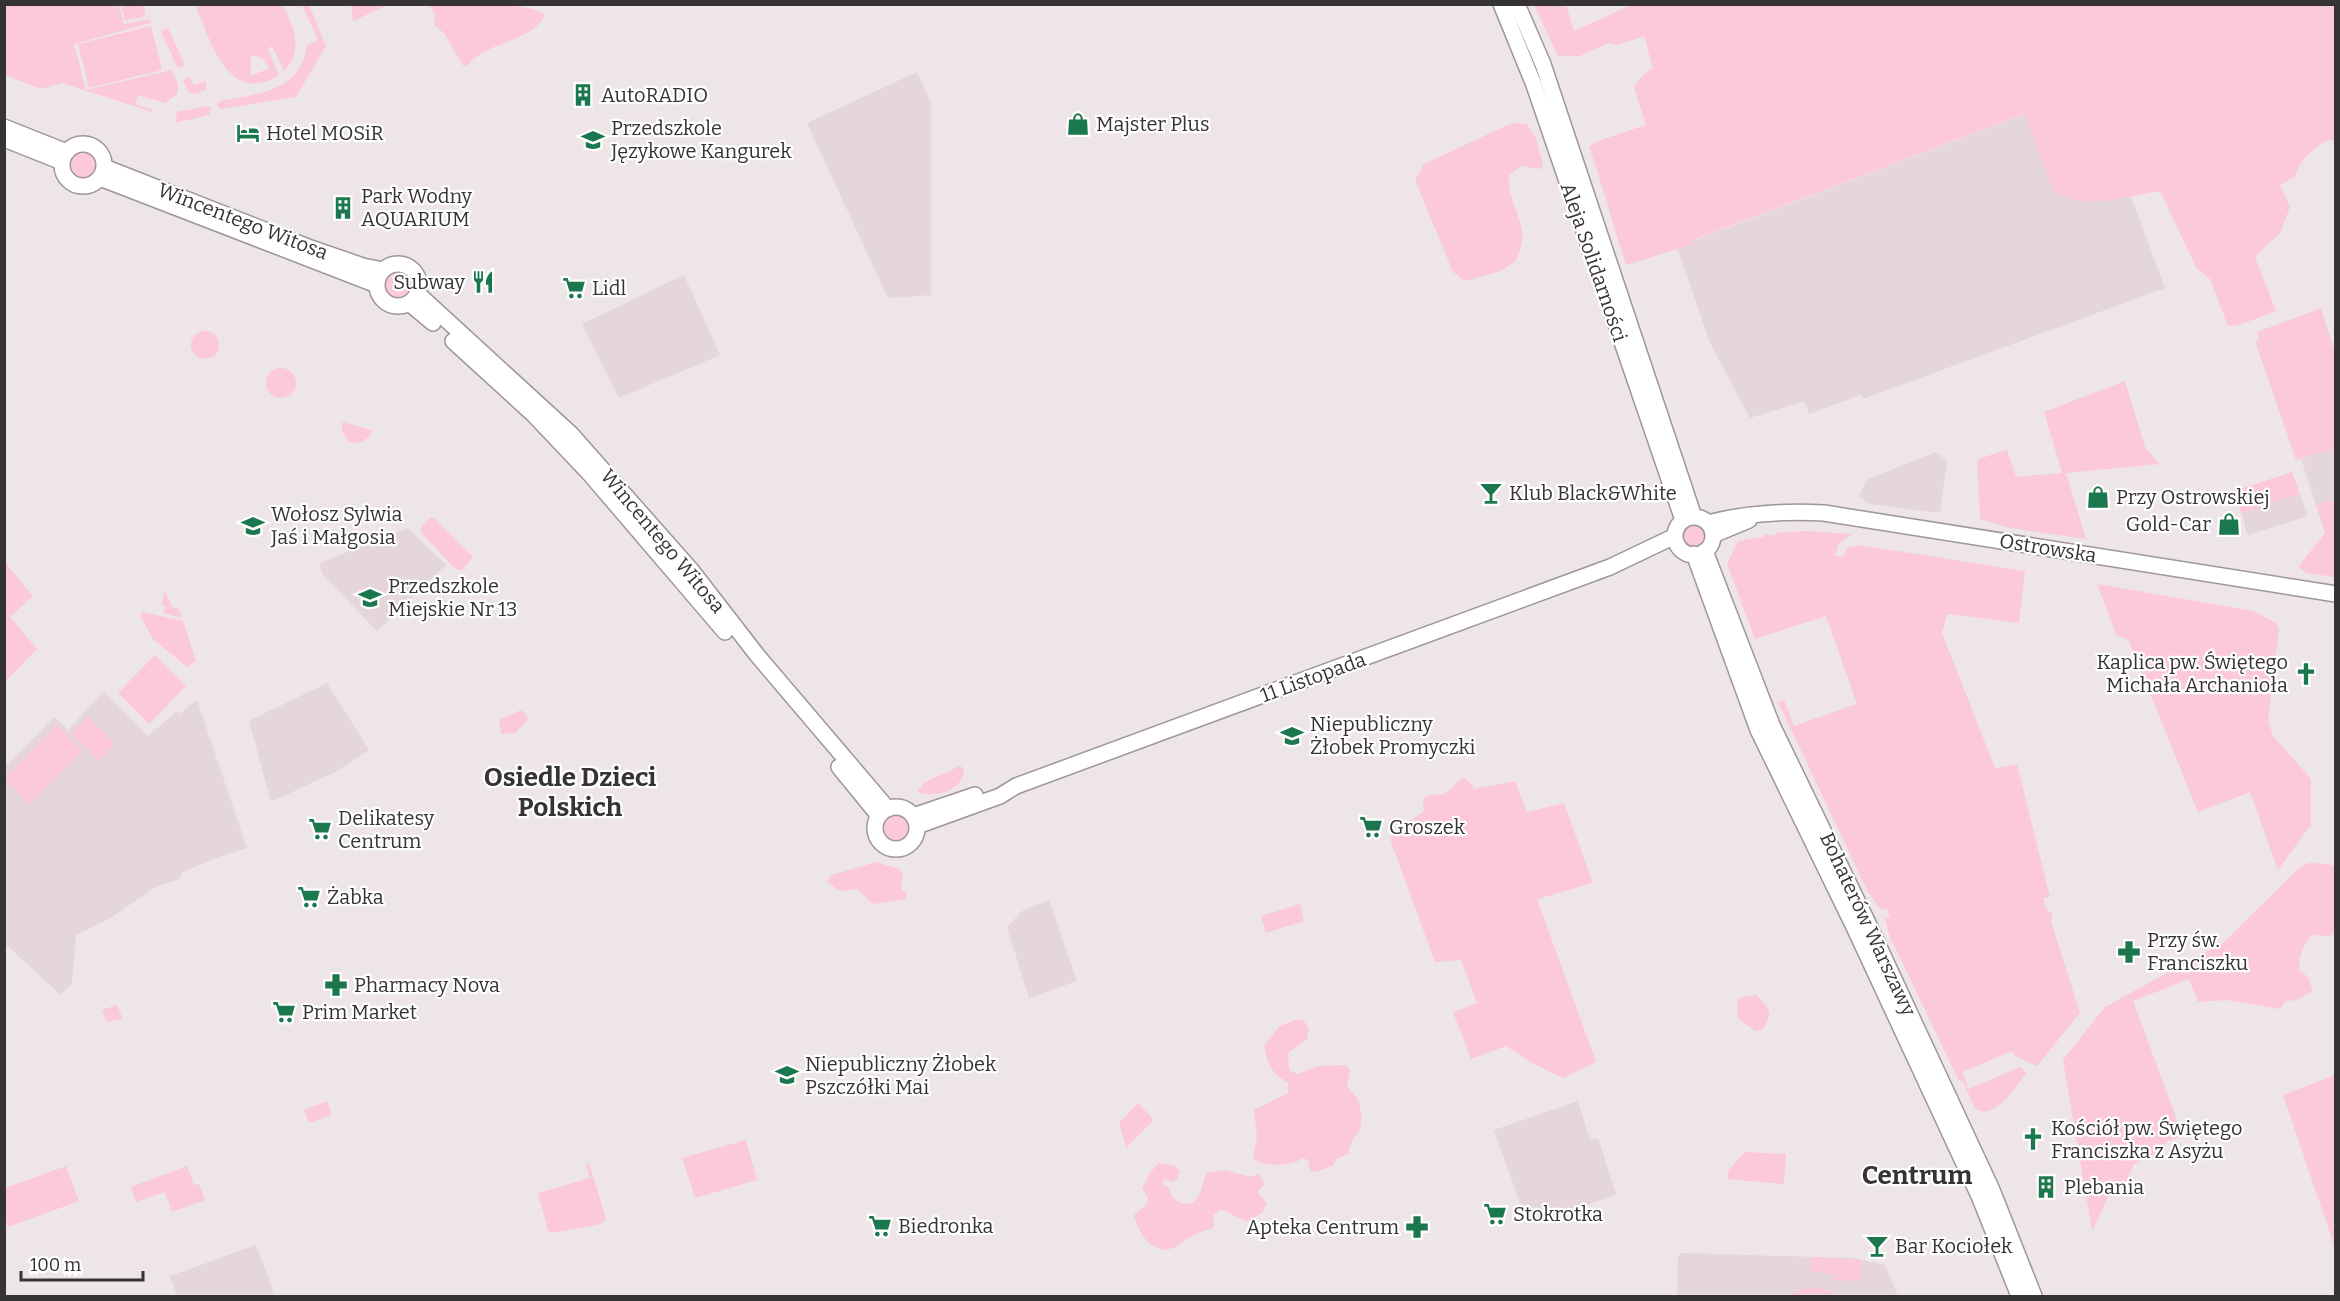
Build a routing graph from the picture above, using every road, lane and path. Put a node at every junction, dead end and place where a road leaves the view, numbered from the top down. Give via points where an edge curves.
1 (1501, 4) edge
2 (1517, 4) edge
3 (4, 128) edge
4 (4, 139) edge
5 (64, 157) junction
6 (102, 173) junction
7 (383, 270) junction
8 (377, 285) junction
9 (413, 298) junction
10 (1700, 524) junction
11 (1677, 542) junction
12 (1700, 553) junction
13 (2336, 594) edge
14 (884, 812) junction
15 (915, 821) junction
16 (2019, 1296) edge
17 (2034, 1296) edge

1 - 10 main road, Aleja Solidarności
2 - 10 main road, Aleja Solidarności via 1543,64
3 - 5 main road
4 - 5 main road
5 - 6 main road via 77,145 90,145 101,154
5 - 6 main road via 65,177 77,186 87,186
6 - 7 main road, Wincentego Witosa
6 - 8 main road, Wincentego Witosa
7 - 8 main road
7 - 9 main road via 400,264 410,268 417,277
8 - 9 main road via 380,296 388,303 399,306
9 - 14 main road, Wincentego Witosa via 589,473
10 - 11 main road via 1677,527
10 - 12 main road
10 - 13 main road, Ostrowska via 1790,512 1851,516
11 - 12 main road
11 - 15 main road, 11 Listopada via 1016,786 996,788
12 - 16 main road, Bohaterów Warszawy via 1758,730 1979,1196
12 - 17 main road, Bohaterów Warszawy via 1772,725 1992,1190
14 - 15 main road via 903,808
14 - 15 main road via 875,832 889,848 908,846 916,834

